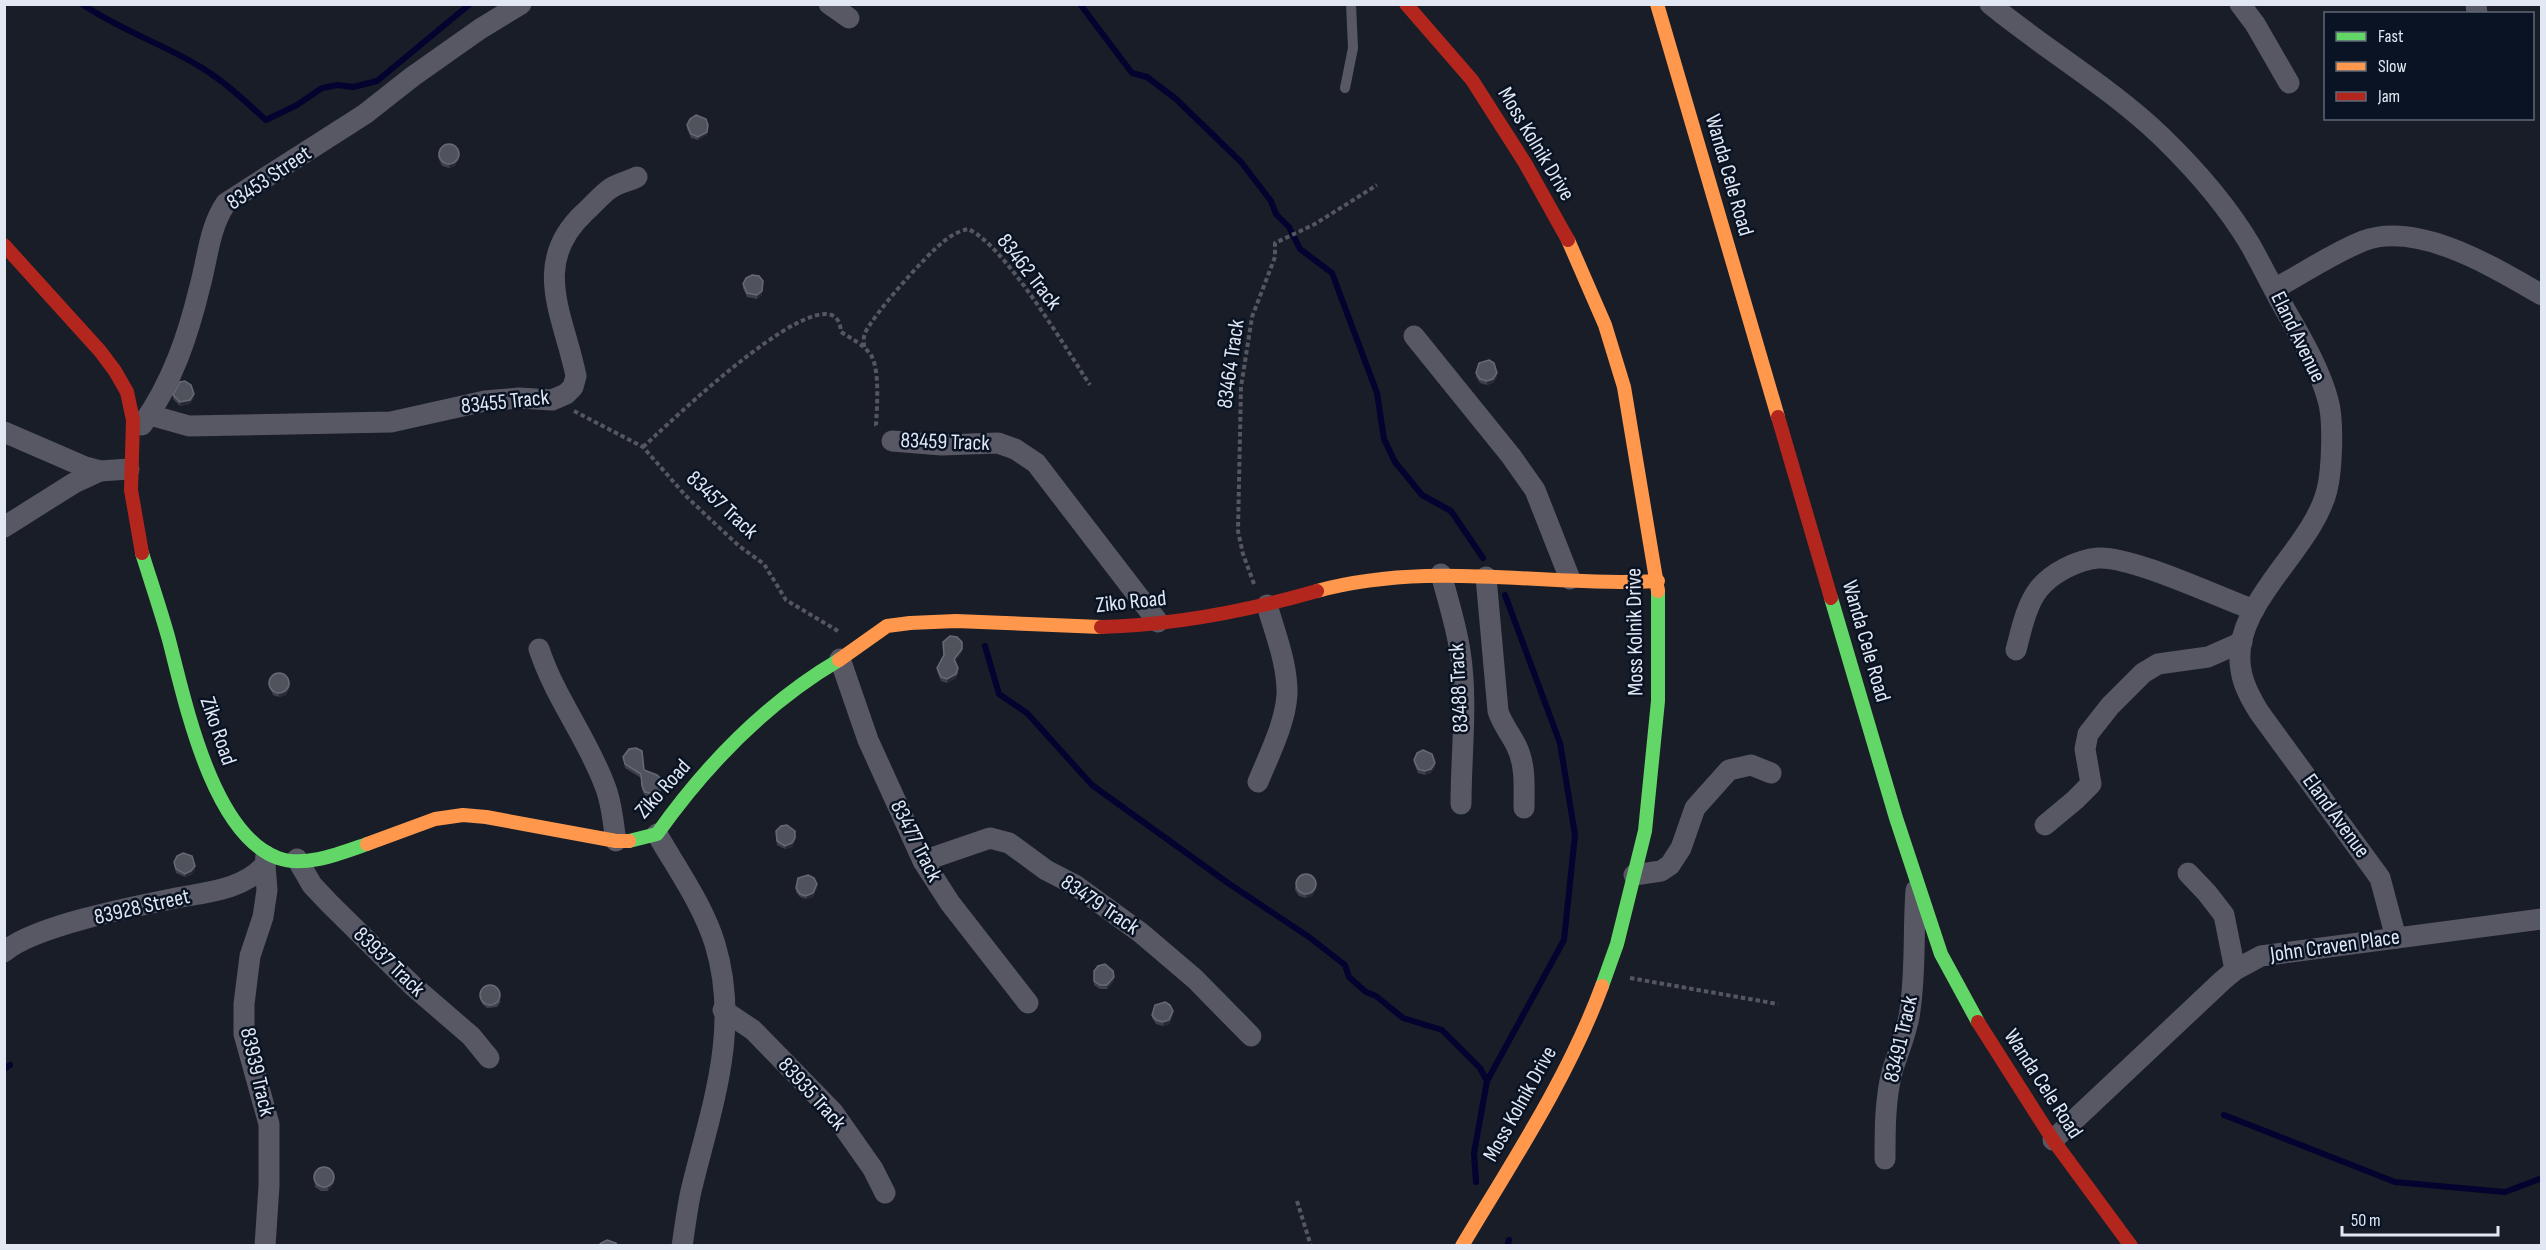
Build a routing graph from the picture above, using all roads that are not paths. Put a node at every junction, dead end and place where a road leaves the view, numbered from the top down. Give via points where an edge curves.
1 (520, 4) edge
2 (829, 4) edge
3 (1351, 4) edge
4 (1406, 4) edge
5 (1657, 4) edge
6 (2240, 4) edge
7 (2000, 8) edge
8 (849, 18) dead end
9 (2289, 83) dead end
10 (1345, 88) dead end
11 (637, 177) dead end
12 (4, 245) edge
13 (2274, 289) junction
14 (2541, 295) edge
15 (1414, 336) dead end
16 (150, 415) junction
17 (4, 432) edge
18 (133, 438) junction
19 (892, 441) road end
20 (129, 469) junction
21 (99, 471) junction
22 (4, 527) edge
23 (1441, 574) junction
24 (1486, 577) junction
25 (1570, 579) junction
26 (1658, 581) junction
27 (1267, 605) junction
28 (2254, 610) junction
29 (1158, 622) junction
30 (2242, 642) junction
31 (539, 650) dead end
32 (2016, 650) dead end
33 (846, 655) junction
34 (1771, 773) dead end
35 (1258, 782) dead end
36 (1461, 804) dead end
37 (1524, 808) dead end
38 (2045, 825) dead end
39 (657, 834) junction
40 (616, 841) junction
41 (266, 859) junction
42 (297, 859) junction
43 (923, 861) junction
44 (2188, 873) dead end
45 (1634, 875) junction
46 (1917, 883) junction
47 (2541, 919) edge
48 (2396, 938) junction
49 (4, 952) edge
50 (2235, 970) junction
51 (1028, 1003) dead end
52 (723, 1010) junction
53 (1251, 1036) dead end
54 (489, 1058) dead end
55 (2053, 1140) junction
56 (1885, 1159) dead end
57 (885, 1193) dead end
58 (265, 1245) edge
59 (682, 1245) edge
60 (1462, 1245) edge
61 (2132, 1245) edge

1 - 16 street, 83453 Street via 471,35 365,114 226,203 211,234 192,320
2 - 8 street
3 - 10 lane via 1353,48
4 - 26 street, Moss Kolnik Drive via 1472,80 1568,239 1605,325 1624,387
5 - 46 street, Wanda Cele Road
6 - 9 street
7 - 13 street, Eland Avenue via 2163,138 2207,185 2250,244
11 - 16 street, 83455 Track via 611,188 567,231 559,248 554,268 556,302 576,376 566,394 552,400 485,400 391,422 189,426
12 - 18 street, Ziko Road via 107,360 131,405
13 - 14 street via 2364,241 2394,236 2429,241 2470,256
13 - 28 street, Eland Avenue via 2309,351 2329,402 2331,455 2327,491 2313,527 2258,599
15 - 25 street via 1535,490
16 - 18 street, 83453 Street
17 - 21 street
18 - 20 street, Ziko Road
19 - 29 street, 83459 Track via 942,445 998,443 1027,455
20 - 21 street
20 - 41 street, Ziko Road via 142,556 191,724 222,802
21 - 22 street
23 - 24 street, Ziko Road
23 - 27 street, Ziko Road via 1381,578
23 - 36 street, 83488 Track via 1461,653
24 - 25 street, Ziko Road
24 - 37 street via 1498,711 1517,746 1525,772
25 - 26 street, Ziko Road
26 - 45 street, Moss Kolnik Drive via 1658,701 1645,831
27 - 29 street, Ziko Road
27 - 35 street via 1287,695
28 - 30 street, Eland Avenue
28 - 32 street via 2117,560 2097,558 2057,573 2038,590
29 - 33 street, Ziko Road via 1112,628 910,622 887,627
30 - 38 street via 2208,657 2158,664 2143,673 2088,734 2085,749 2091,784
30 - 48 street, Eland Avenue via 2240,669 2246,689 2380,878
31 - 40 street via 549,678 586,743 606,789
33 - 39 street, Ziko Road via 810,677 747,729 687,792
33 - 43 street, 83477 Track via 868,740
34 - 45 street via 1751,765 1729,770 1695,808 1681,848 1670,865 1661,871
39 - 40 street, Ziko Road via 633,842
39 - 52 street via 691,891 715,943
40 - 42 street, Ziko Road via 483,816 455,815 340,852
41 - 42 street, Ziko Road
41 - 49 street, 83928 Street via 255,876 242,883 53,928
41 - 58 street, 83939 Track via 267,890 250,956 244,1004 244,1034 269,1124
42 - 54 street, 83937 Track via 312,885 329,903 413,986 471,1036
43 - 51 street, 83477 Track via 950,903
43 - 53 street, 83479 Track via 990,838 1009,843 1141,933 1195,979
44 - 50 street via 2224,915
45 - 60 street, Moss Kolnik Drive via 1617,944 1591,1015 1562,1074
46 - 55 street, Wanda Cele Road via 1941,954 1984,1032
46 - 56 street, 83491 Track via 1910,1012 1892,1072
47 - 48 street, John Craven Place
48 - 50 street, John Craven Place via 2261,956
50 - 55 street, John Craven Place
52 - 57 street, 83935 Track via 753,1030 833,1112
52 - 59 street via 722,1067
55 - 61 street, Wanda Cele Road

